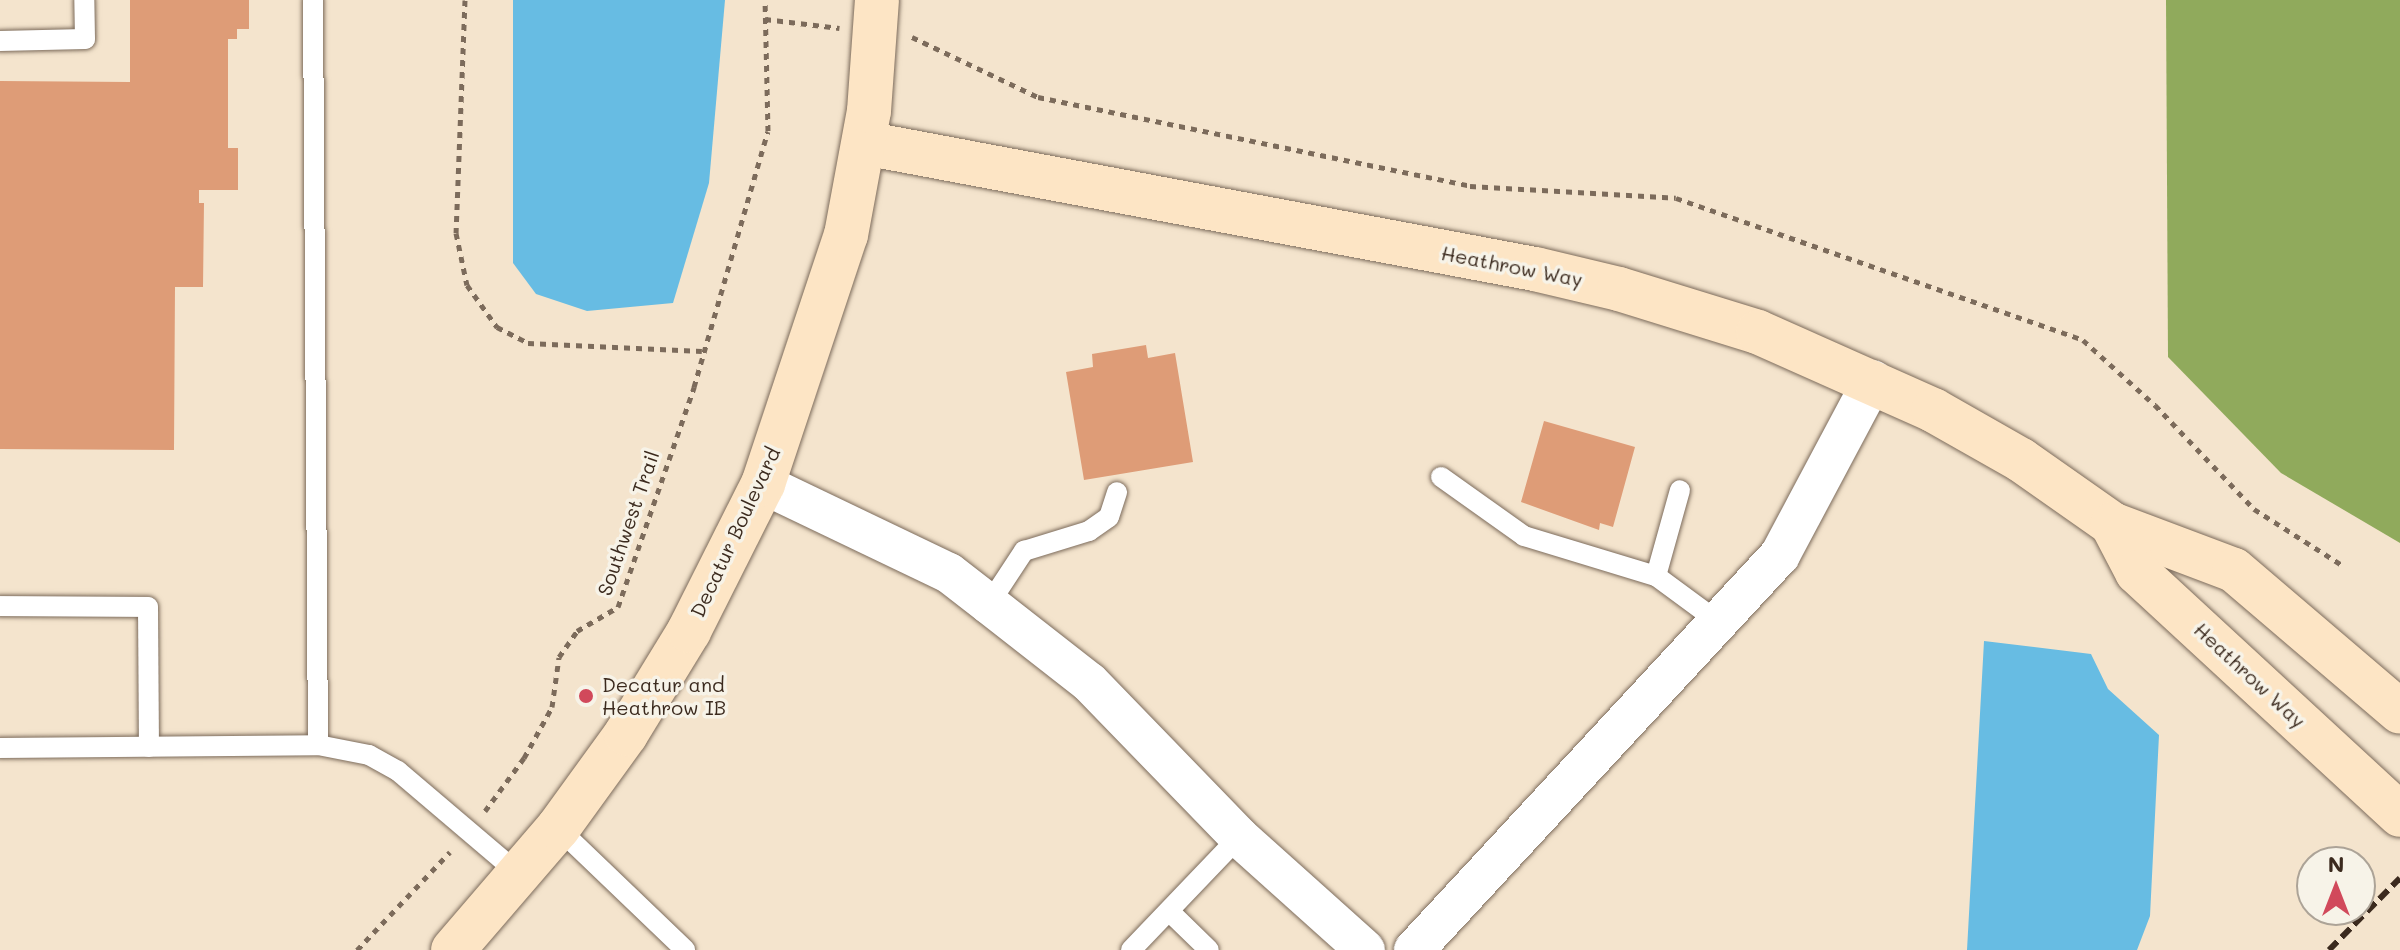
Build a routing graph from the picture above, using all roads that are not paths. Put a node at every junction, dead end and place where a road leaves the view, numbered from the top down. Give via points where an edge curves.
1 (84, 0) edge
2 (313, 0) edge
3 (877, 0) edge
4 (0, 41) edge
5 (864, 143) junction
6 (1873, 380) junction
7 (1441, 477) dead end
8 (763, 484) junction
9 (1680, 490) dead end
10 (1117, 492) dead end
11 (2112, 524) junction
12 (1656, 576) junction
13 (989, 604) junction
14 (0, 606) edge
15 (1721, 624) junction
16 (2400, 712) edge
17 (318, 745) junction
18 (149, 747) junction
19 (0, 748) edge
20 (2400, 815) edge
21 (558, 828) junction
22 (1239, 837) junction
23 (520, 875) junction
24 (1170, 912) junction
25 (453, 950) edge
26 (685, 950) edge
27 (1131, 950) edge
28 (1209, 950) edge
29 (1365, 950) edge
30 (1414, 950) edge

1 - 4 lane via 85,39
2 - 17 lane
3 - 5 street, Decatur Boulevard
5 - 6 street, Heathrow Way via 1586,280 1721,318
5 - 8 street, Decatur Boulevard via 832,287
6 - 11 street, Heathrow Way via 2004,449
6 - 15 street via 1780,555
7 - 12 lane via 1524,536
8 - 13 street via 949,573
8 - 21 street, Decatur Boulevard via 669,666
9 - 12 lane
10 - 13 lane via 1109,517 1089,531 1024,551
11 - 16 street, Heathrow Way via 2234,570
11 - 20 street, Heathrow Way via 2137,572
12 - 15 lane
13 - 22 street via 1089,682
14 - 18 lane via 148,607
15 - 30 street
17 - 18 lane
17 - 23 lane via 369,755 398,771
18 - 19 lane
21 - 23 street, Decatur Boulevard
21 - 26 lane
22 - 24 lane
22 - 29 street
23 - 25 street, Decatur Boulevard
24 - 27 lane
24 - 28 lane

